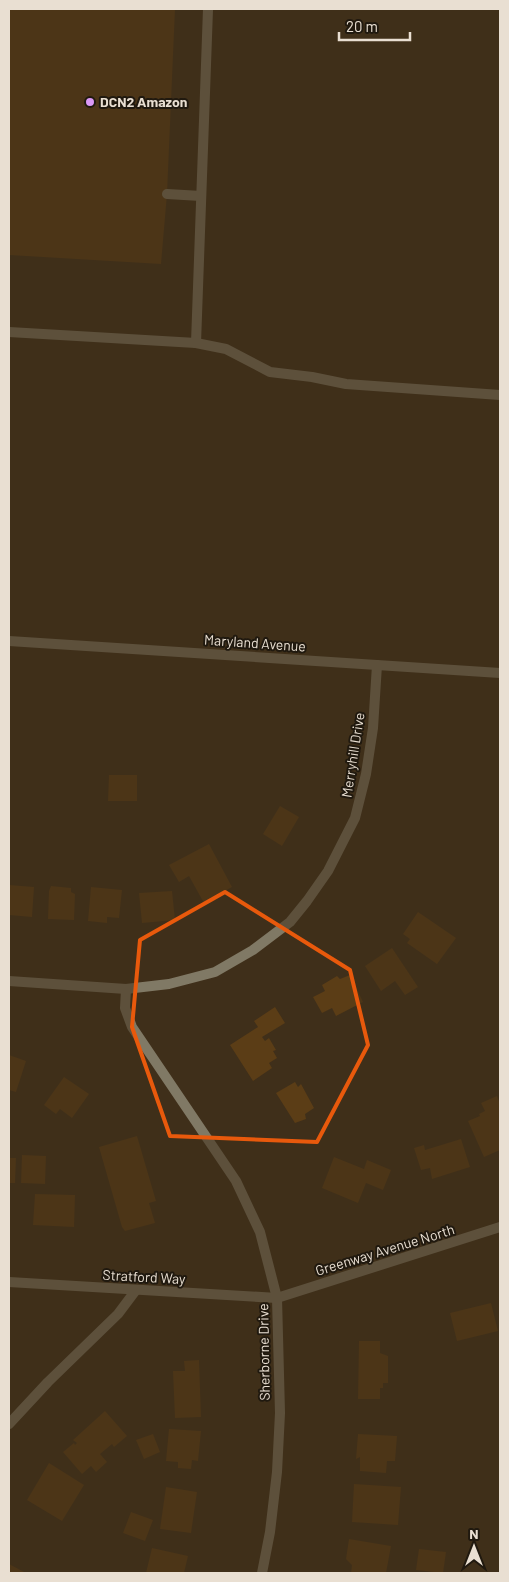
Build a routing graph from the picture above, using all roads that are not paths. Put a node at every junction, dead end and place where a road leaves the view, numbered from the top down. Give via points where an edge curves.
1 (208, 9) edge
2 (167, 194) dead end
3 (202, 196) junction
4 (9, 332) edge
5 (196, 343) junction
6 (500, 395) edge
7 (9, 641) edge
8 (377, 665) junction
9 (500, 673) edge
10 (9, 981) edge
11 (126, 989) junction
12 (500, 1227) edge
13 (9, 1282) edge
14 (136, 1290) junction
15 (277, 1298) junction
16 (9, 1424) edge
17 (262, 1573) edge

1 - 3 street
2 - 3 street
3 - 5 street
4 - 5 street
5 - 6 street via 226,349 270,372 346,384
7 - 8 street, Maryland Avenue
8 - 9 street, Maryland Avenue
8 - 11 street, Merryhill Drive via 372,738 355,818 328,871 307,901 290,922 215,972 169,984
10 - 11 street, Merryhill Drive
11 - 15 street, Sherborne Drive via 124,1008 132,1027 236,1181 260,1232
12 - 15 street, Greenway Avenue North
13 - 14 street, Stratford Way
14 - 15 street, Stratford Way
14 - 16 street via 118,1314
15 - 17 street, Sherborne Drive via 280,1413 277,1472

